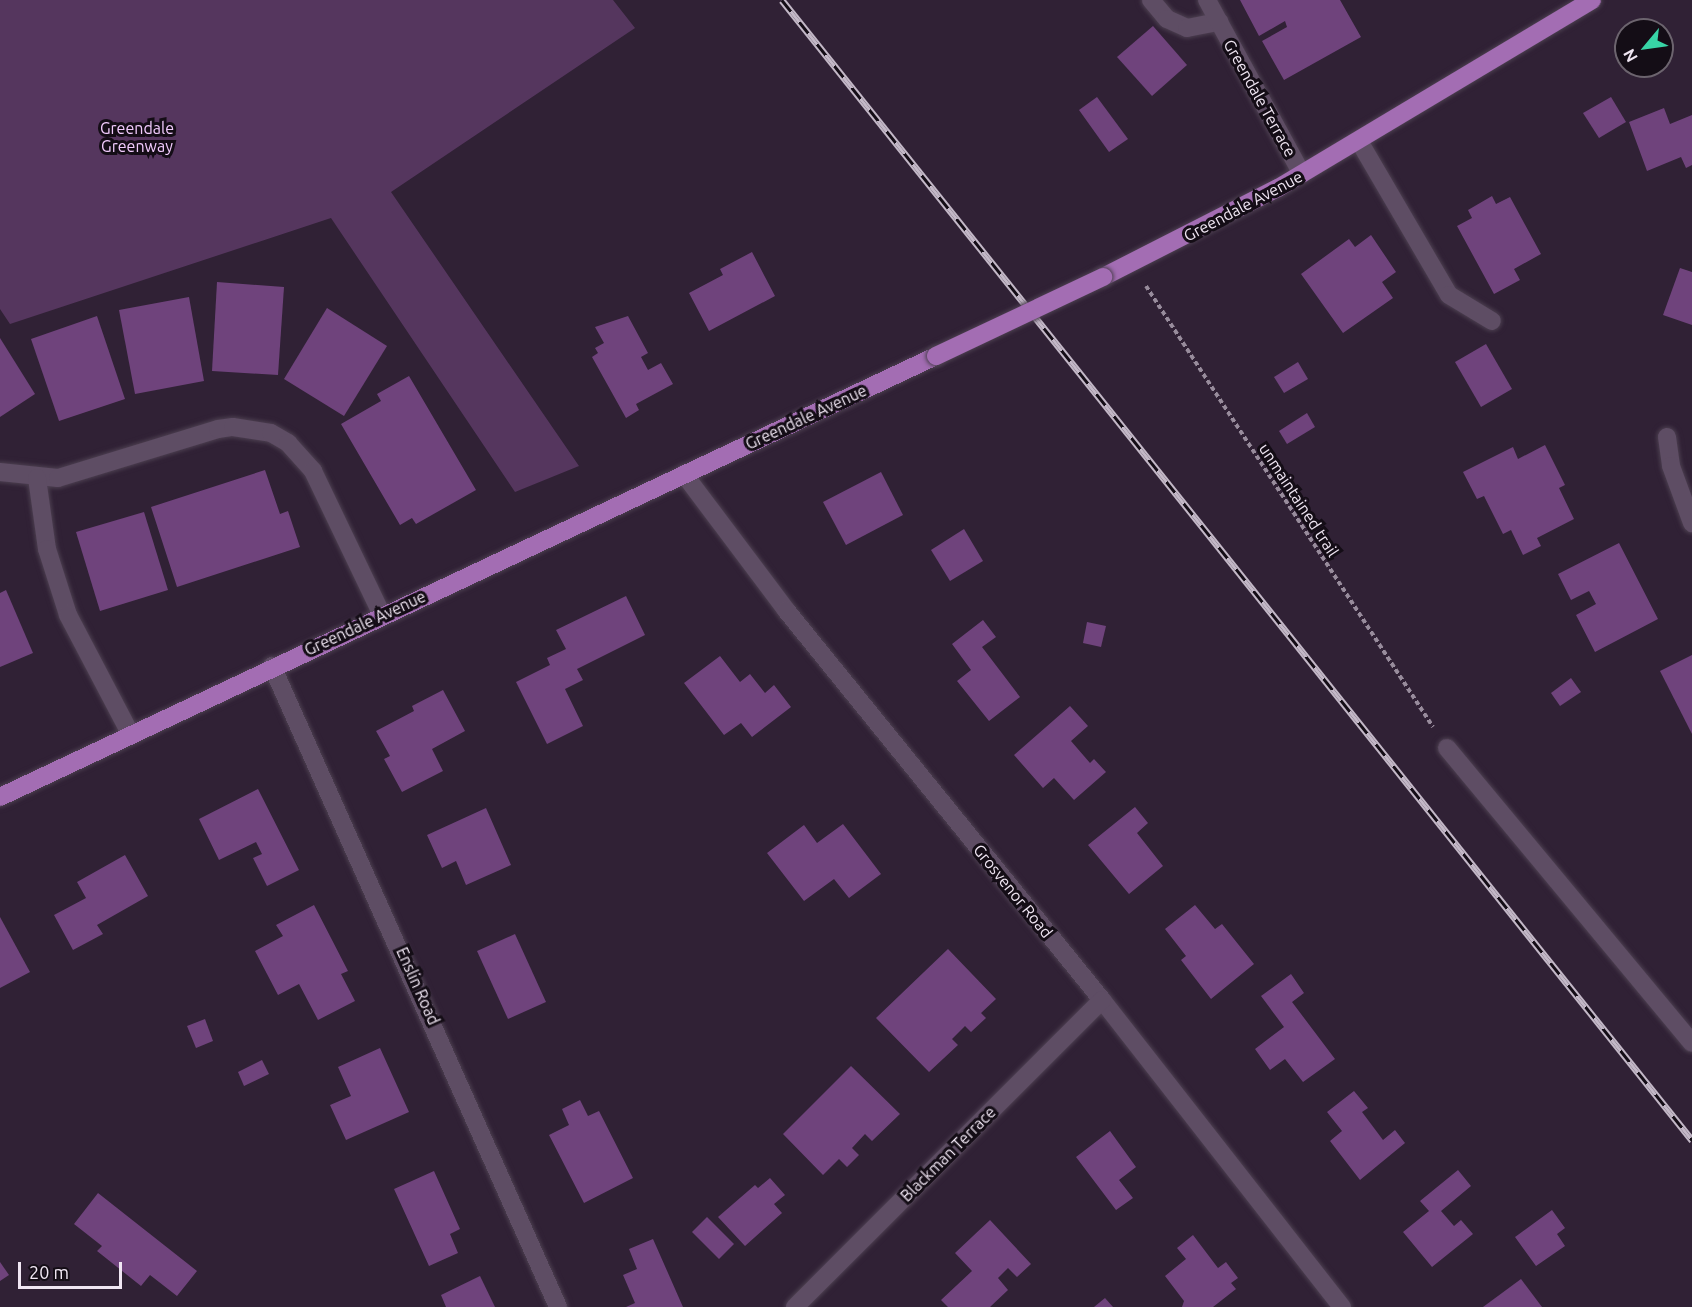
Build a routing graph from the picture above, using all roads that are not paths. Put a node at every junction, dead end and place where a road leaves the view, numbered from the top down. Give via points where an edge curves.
1 (1150, 0) edge
2 (1206, 0) edge
3 (1592, 0) edge
4 (1219, 22) junction
5 (1359, 141) junction
6 (1302, 174) junction
7 (1492, 321) dead end
8 (1666, 437) dead end
9 (0, 472) edge
10 (684, 474) junction
11 (37, 478) junction
12 (1692, 523) edge
13 (382, 615) junction
14 (272, 666) junction
15 (130, 733) junction
16 (1447, 748) road end
17 (0, 797) edge
18 (1102, 1000) junction
19 (1692, 1043) edge
20 (558, 1307) edge
21 (795, 1307) edge
22 (1342, 1307) edge

1 - 4 street, Greendale Terrace via 1167,19 1187,28
2 - 4 street, Greendale Terrace
3 - 5 main road, Greendale Avenue
4 - 6 street, Greendale Terrace
5 - 6 main road, Greendale Avenue
5 - 7 street via 1449,295
6 - 10 main road, Greendale Avenue, bridge via 1132,265
8 - 12 street via 1671,466
9 - 11 street
10 - 13 main road, Greendale Avenue
10 - 18 street, Grosvenor Road via 786,610
11 - 13 street via 91,470 218,429 233,427 271,434 288,443 314,471
11 - 15 street via 47,549 64,605 82,648
13 - 14 main road, Greendale Avenue
14 - 15 main road, Greendale Avenue
14 - 20 street, Enslin Road
15 - 17 main road, Greendale Avenue
16 - 19 street
18 - 21 street, Blackman Terrace
18 - 22 street, Grosvenor Road

